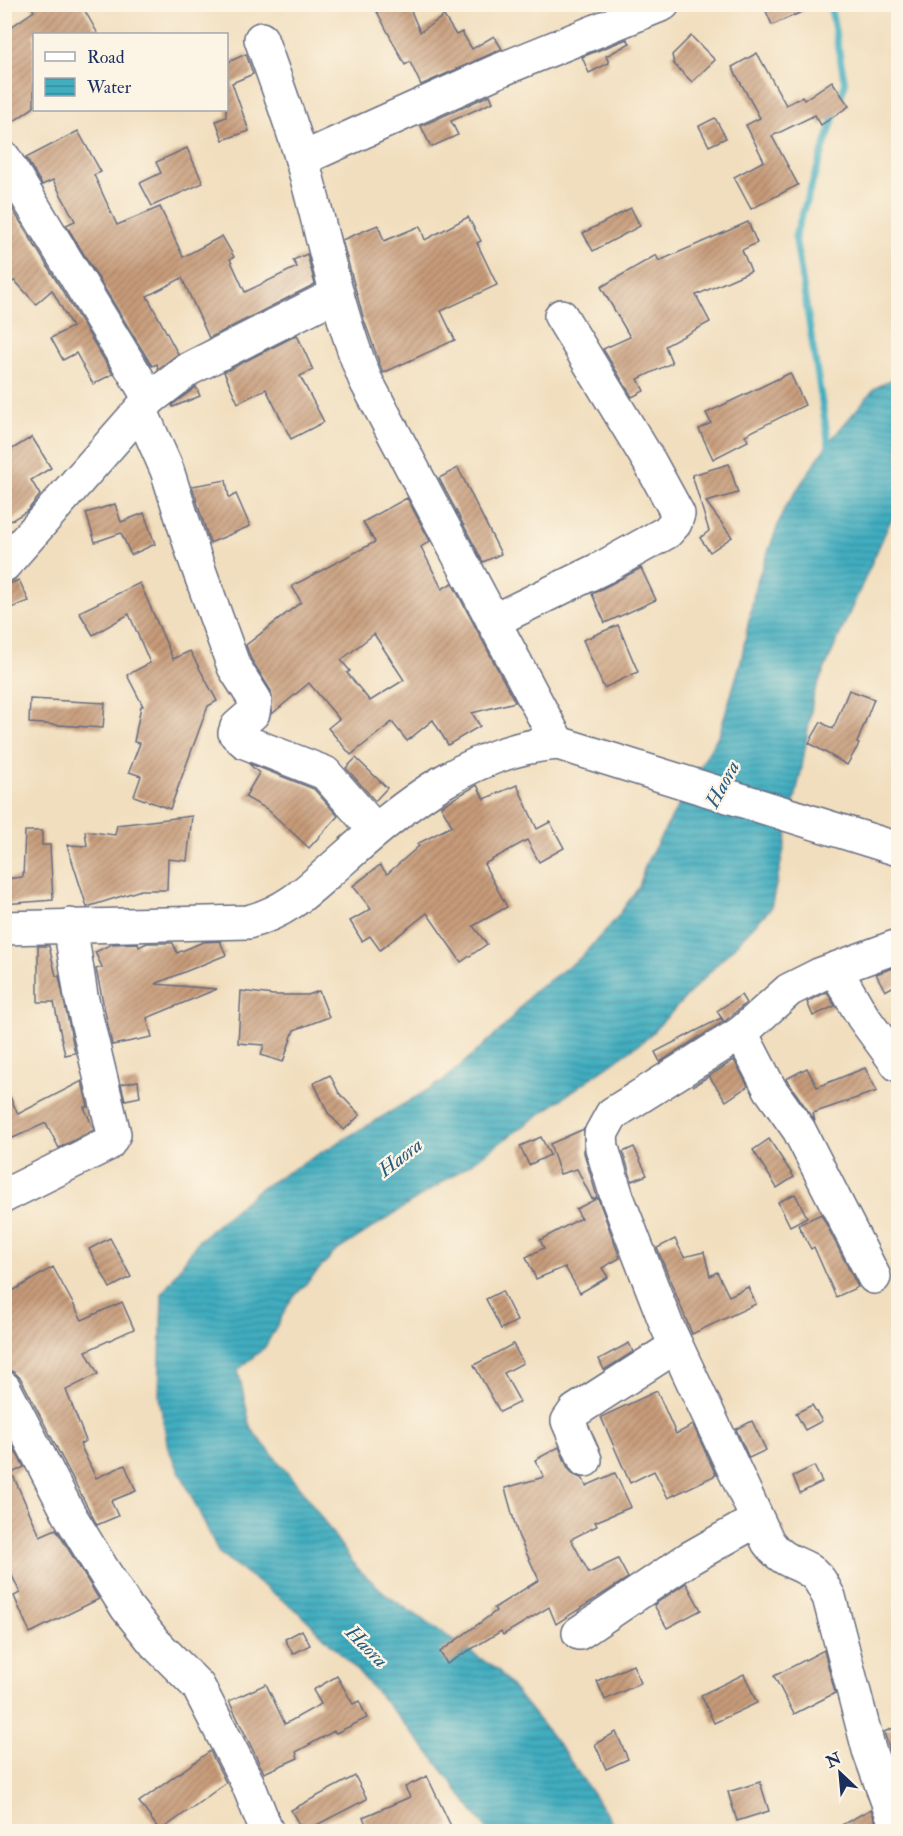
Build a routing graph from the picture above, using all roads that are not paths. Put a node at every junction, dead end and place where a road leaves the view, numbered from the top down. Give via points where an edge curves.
1 (663, 4) edge
2 (261, 39) dead end
3 (4, 158) edge
4 (302, 159) junction
5 (337, 294) junction
6 (561, 316) dead end
7 (145, 405) junction
8 (4, 565) edge
9 (493, 621) junction
10 (558, 743) junction
11 (375, 830) junction
12 (893, 847) edge
13 (70, 925) junction
14 (4, 928) edge
15 (898, 946) edge
16 (835, 969) junction
17 (741, 1033) junction
18 (898, 1065) edge
19 (4, 1196) edge
20 (874, 1277) dead end
21 (676, 1346) junction
22 (4, 1388) edge
23 (585, 1460) dead end
24 (757, 1520) junction
25 (579, 1633) dead end
26 (898, 1830) edge
27 (267, 1832) edge

1 - 4 street via 495,72
2 - 4 street
3 - 7 street
4 - 5 street
5 - 7 street via 189,369
5 - 9 street via 365,379
6 - 9 street via 678,514 668,532
7 - 8 street
7 - 11 street via 234,667 255,700 253,713 235,733 238,738 325,773
9 - 10 street
10 - 11 street via 500,754 462,770
10 - 12 street
11 - 13 street via 293,903 272,916 248,921
13 - 14 street
13 - 19 street via 81,996 114,1134 108,1144
15 - 16 street
16 - 17 street via 789,990
16 - 18 street
17 - 20 street via 799,1130
17 - 21 street via 612,1114 601,1134 617,1197
21 - 23 street via 575,1412 568,1421
21 - 24 street
22 - 27 street via 101,1567 148,1634 198,1686 248,1784
24 - 25 street via 690,1558
24 - 26 street via 776,1554 817,1576 829,1598 869,1750

